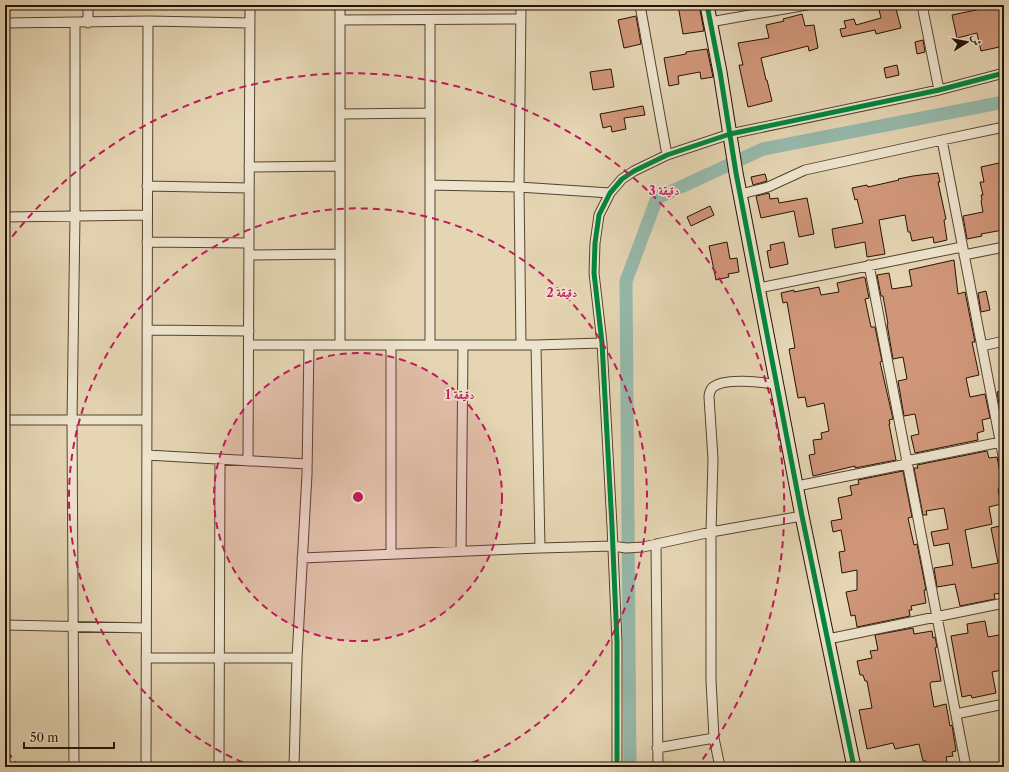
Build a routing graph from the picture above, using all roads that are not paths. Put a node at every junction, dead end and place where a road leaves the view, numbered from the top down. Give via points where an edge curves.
1 (88, 5) edge
2 (250, 5) edge
3 (340, 5) edge
4 (521, 5) edge
5 (640, 5) edge
6 (706, 5) edge
7 (807, 5) edge
8 (922, 5) edge
9 (521, 19) junction
10 (340, 20) junction
11 (430, 20) junction
12 (148, 21) junction
13 (710, 22) junction
14 (5, 23) edge
15 (75, 23) junction
16 (88, 23) junction
17 (250, 23) junction
18 (1004, 73) edge
19 (939, 90) junction
20 (430, 113) junction
21 (340, 114) junction
22 (1004, 128) edge
23 (730, 134) junction
24 (942, 140) junction
25 (667, 155) junction
26 (340, 166) junction
27 (250, 167) junction
28 (148, 186) junction
29 (430, 186) junction
30 (519, 187) junction
31 (248, 188) junction
32 (610, 193) junction
33 (740, 194) junction
34 (147, 215) junction
35 (75, 216) junction
36 (5, 217) edge
37 (147, 242) junction
38 (249, 243) junction
39 (1004, 247) edge
40 (963, 251) junction
41 (340, 254) junction
42 (249, 255) junction
43 (869, 265) junction
44 (759, 288) junction
45 (147, 330) junction
46 (249, 331) junction
47 (1004, 341) edge
48 (602, 343) junction
49 (249, 344) junction
50 (309, 345) junction
51 (340, 345) junction
52 (390, 345) junction
53 (430, 345) junction
54 (463, 345) junction
55 (522, 345) junction
56 (536, 345) junction
57 (982, 346) junction
58 (778, 385) junction
59 (5, 420) edge
60 (72, 420) junction
61 (147, 420) junction
62 (1002, 440) edge
63 (147, 455) junction
64 (220, 459) junction
65 (248, 461) junction
66 (1004, 461) edge
67 (906, 463) junction
68 (307, 464) junction
69 (797, 486) junction
70 (802, 516) junction
71 (711, 532) junction
72 (656, 544) junction
73 (613, 546) junction
74 (540, 548) junction
75 (461, 551) junction
76 (390, 554) junction
77 (302, 558) junction
78 (1004, 603) edge
79 (937, 617) junction
80 (5, 625) edge
81 (74, 627) junction
82 (146, 628) junction
83 (828, 639) junction
84 (146, 658) junction
85 (297, 658) junction
86 (219, 659) junction
87 (1004, 704) edge
88 (956, 714) junction
89 (714, 738) junction
90 (657, 748) junction
91 (74, 767) edge
92 (146, 767) edge
93 (219, 767) edge
94 (294, 767) edge
95 (617, 767) edge
96 (658, 767) edge
97 (720, 767) edge
98 (854, 767) edge
99 (966, 767) edge

1 - 16 street
2 - 17 street
3 - 10 street
4 - 9 street
5 - 25 street
6 - 13 street
7 - 13 street
8 - 19 street
9 - 11 street
9 - 30 street
10 - 11 street
10 - 21 street
11 - 20 street
12 - 16 street
12 - 17 street
12 - 28 street
13 - 23 street
14 - 15 street
15 - 16 street
15 - 35 street
17 - 27 street
18 - 19 street
19 - 23 street
20 - 21 street
20 - 29 street
21 - 26 street
22 - 24 street
23 - 25 street
23 - 33 street
24 - 33 street via 805,170 768,187
24 - 40 street
25 - 32 street via 622,179
26 - 27 street
26 - 41 street
27 - 31 street
28 - 31 street
28 - 34 street
29 - 30 street
29 - 53 street
30 - 32 street
30 - 55 street
31 - 38 street
32 - 48 street via 599,215 595,243 594,272
33 - 44 street
34 - 35 street
34 - 37 street
35 - 36 street
35 - 60 street
37 - 38 street
37 - 45 street
38 - 42 street
39 - 40 street
40 - 43 street
40 - 57 street
41 - 42 street
41 - 51 street
42 - 46 street
43 - 44 street
43 - 67 street
44 - 58 street
45 - 46 street
45 - 61 street
46 - 49 street
47 - 57 street
48 - 56 street
48 - 73 street
49 - 50 street
49 - 65 street
50 - 51 street
50 - 68 street
51 - 52 street
52 - 53 street
52 - 76 street
53 - 54 street
54 - 55 street
54 - 75 street
55 - 56 street
56 - 74 street
57 - 62 street
58 - 69 street
58 - 71 street via 732,382 717,385 710,392 713,460
59 - 60 street
60 - 61 street
60 - 81 street
61 - 63 street
62 - 66 street
62 - 67 street
63 - 64 street
63 - 82 street
64 - 65 street
64 - 86 street
65 - 68 street
67 - 69 street
67 - 79 street
68 - 77 street
69 - 70 street
70 - 71 street
70 - 83 street
71 - 72 street
71 - 89 street via 711,680
72 - 73 street via 626,548
72 - 90 street
73 - 74 street
73 - 95 street via 617,642
74 - 75 street
75 - 76 street
76 - 77 street
77 - 85 street
78 - 79 street
79 - 83 street
79 - 88 street
80 - 81 street
81 - 82 street
81 - 91 street
82 - 84 street
83 - 98 street
84 - 86 street
84 - 92 street
85 - 86 street
85 - 94 street
86 - 93 street
87 - 88 street
88 - 99 street
89 - 90 street
89 - 97 street
90 - 96 street

